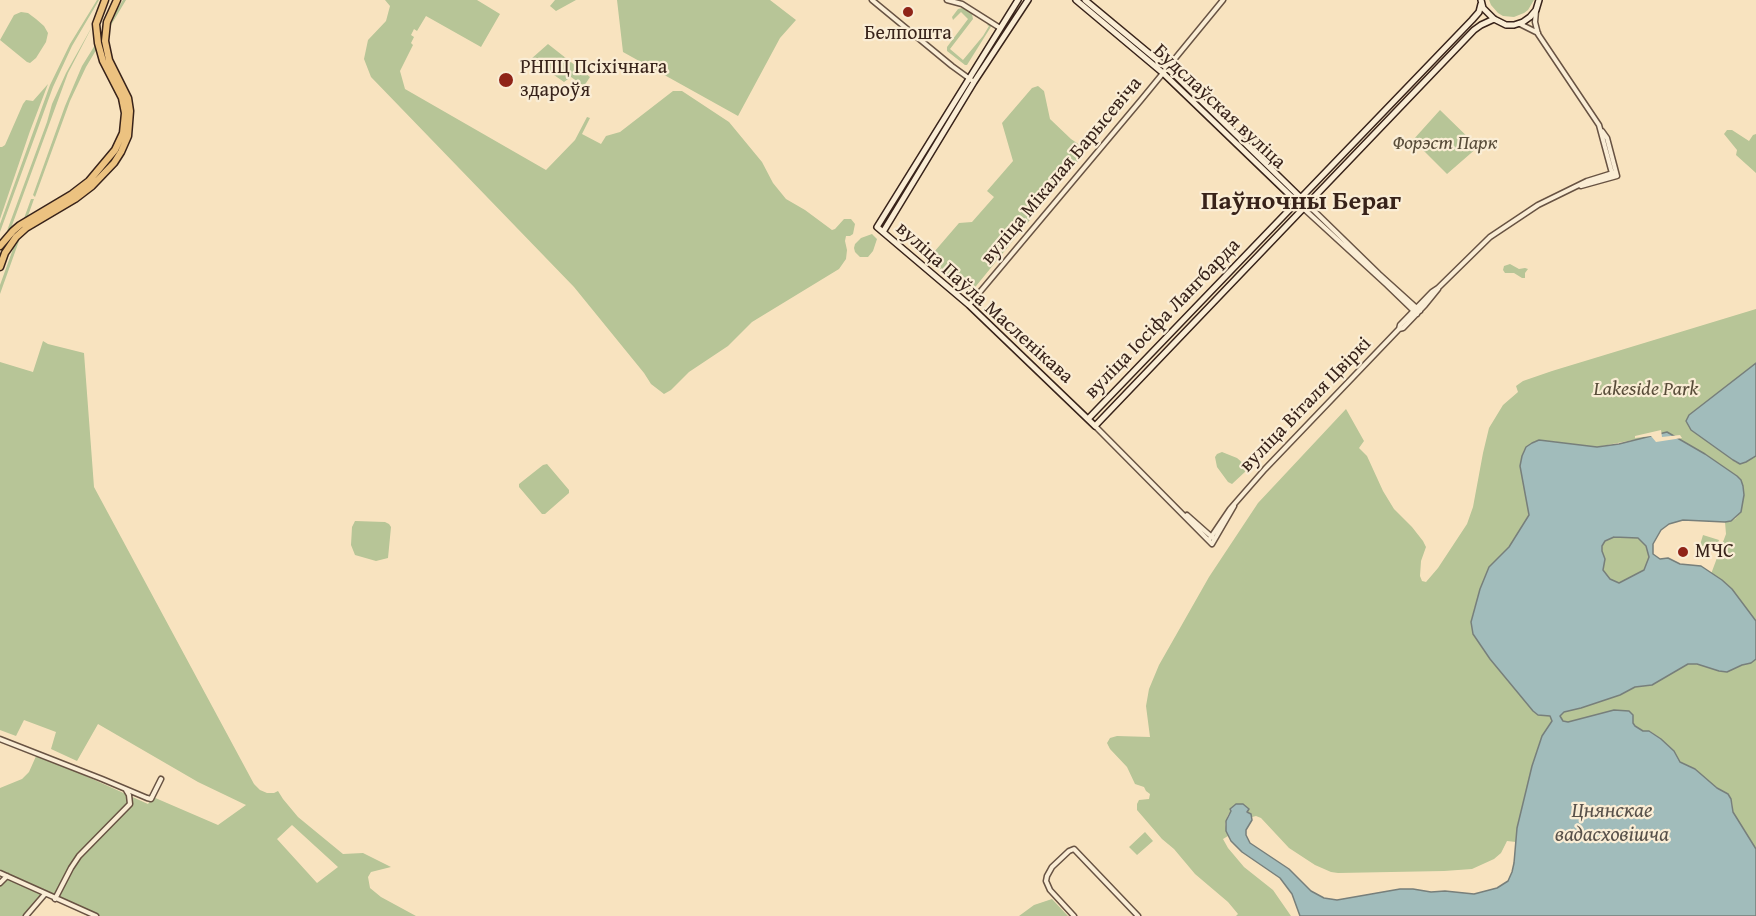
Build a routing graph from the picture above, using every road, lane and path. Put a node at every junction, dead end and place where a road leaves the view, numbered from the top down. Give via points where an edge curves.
1 (105, 0) edge
2 (117, 0) edge
3 (872, 0) edge
4 (947, 0) edge
5 (1018, 0) edge
6 (1028, 0) edge
7 (1076, 0) edge
8 (1085, 0) edge
9 (1223, 0) edge
10 (1539, 0) edge
11 (1481, 2) edge
12 (1536, 10) junction
13 (1494, 19) junction
14 (1519, 24) junction
15 (1001, 28) junction
16 (1538, 34) junction
17 (1165, 70) junction
18 (971, 81) junction
19 (1299, 200) junction
20 (1305, 206) junction
21 (883, 232) junction
22 (0, 246) edge
23 (0, 267) edge
24 (969, 305) junction
25 (1417, 311) junction
26 (1088, 419) junction
27 (1095, 426) junction
28 (1212, 540) joint
29 (0, 739) edge
30 (161, 779) dead end
31 (125, 789) junction
32 (0, 873) edge
33 (7, 876) junction
34 (0, 884) edge
35 (45, 894) junction
36 (55, 899) junction
37 (26, 916) edge
38 (96, 916) edge
39 (1074, 916) edge
40 (1138, 916) edge

1 - 22 main road via 96,24 98,43 122,98 123,133 115,150 88,182 20,225
2 - 23 main road via 107,21 105,41 130,111 128,136 121,152 92,186 16,237
3 - 18 street
4 - 15 street via 962,4
5 - 15 street
6 - 18 street
7 - 17 street, Будслаўская вуліца
8 - 17 street, Будслаўская вуліца
9 - 17 street, вуліца Мікалая Барысевіча
10 - 12 street
11 - 13 street
11 - 19 street, вуліца Іосіфа Лангбарда via 1472,20
12 - 14 street
12 - 16 street
13 - 14 street via 1506,25
13 - 20 street, вуліца Іосіфа Лангбарда via 1474,30
14 - 16 street
15 - 18 street
16 - 25 street, вуліца Віталя Цвіркі via 1607,138 1614,174 1538,205 1503,227
17 - 19 street, Будслаўская вуліца
17 - 24 street, вуліца Мікалая Барысевіча
18 - 21 street
18 - 21 street, вуліца Паўла Масленікава via 877,227
19 - 20 street, Будслаўская вуліца
19 - 26 street, вуліца Іосіфа Лангбарда
20 - 25 street, Будслаўская вуліца
20 - 27 street, вуліца Іосіфа Лангбарда
21 - 24 street, вуліца Паўла Масленікава
24 - 26 street, вуліца Паўла Масленікава
25 - 28 street, вуліца Віталя Цвіркі via 1265,469 1222,519
26 - 27 street, вуліца Паўла Масленікава
27 - 28 street, вуліца Паўла Масленікава
29 - 31 street
30 - 31 street via 151,799
31 - 36 street via 130,804 79,856
32 - 33 street
33 - 34 street
33 - 35 street
35 - 36 street
35 - 37 street
36 - 38 street
39 - 40 street via 1046,881 1052,867 1074,849

